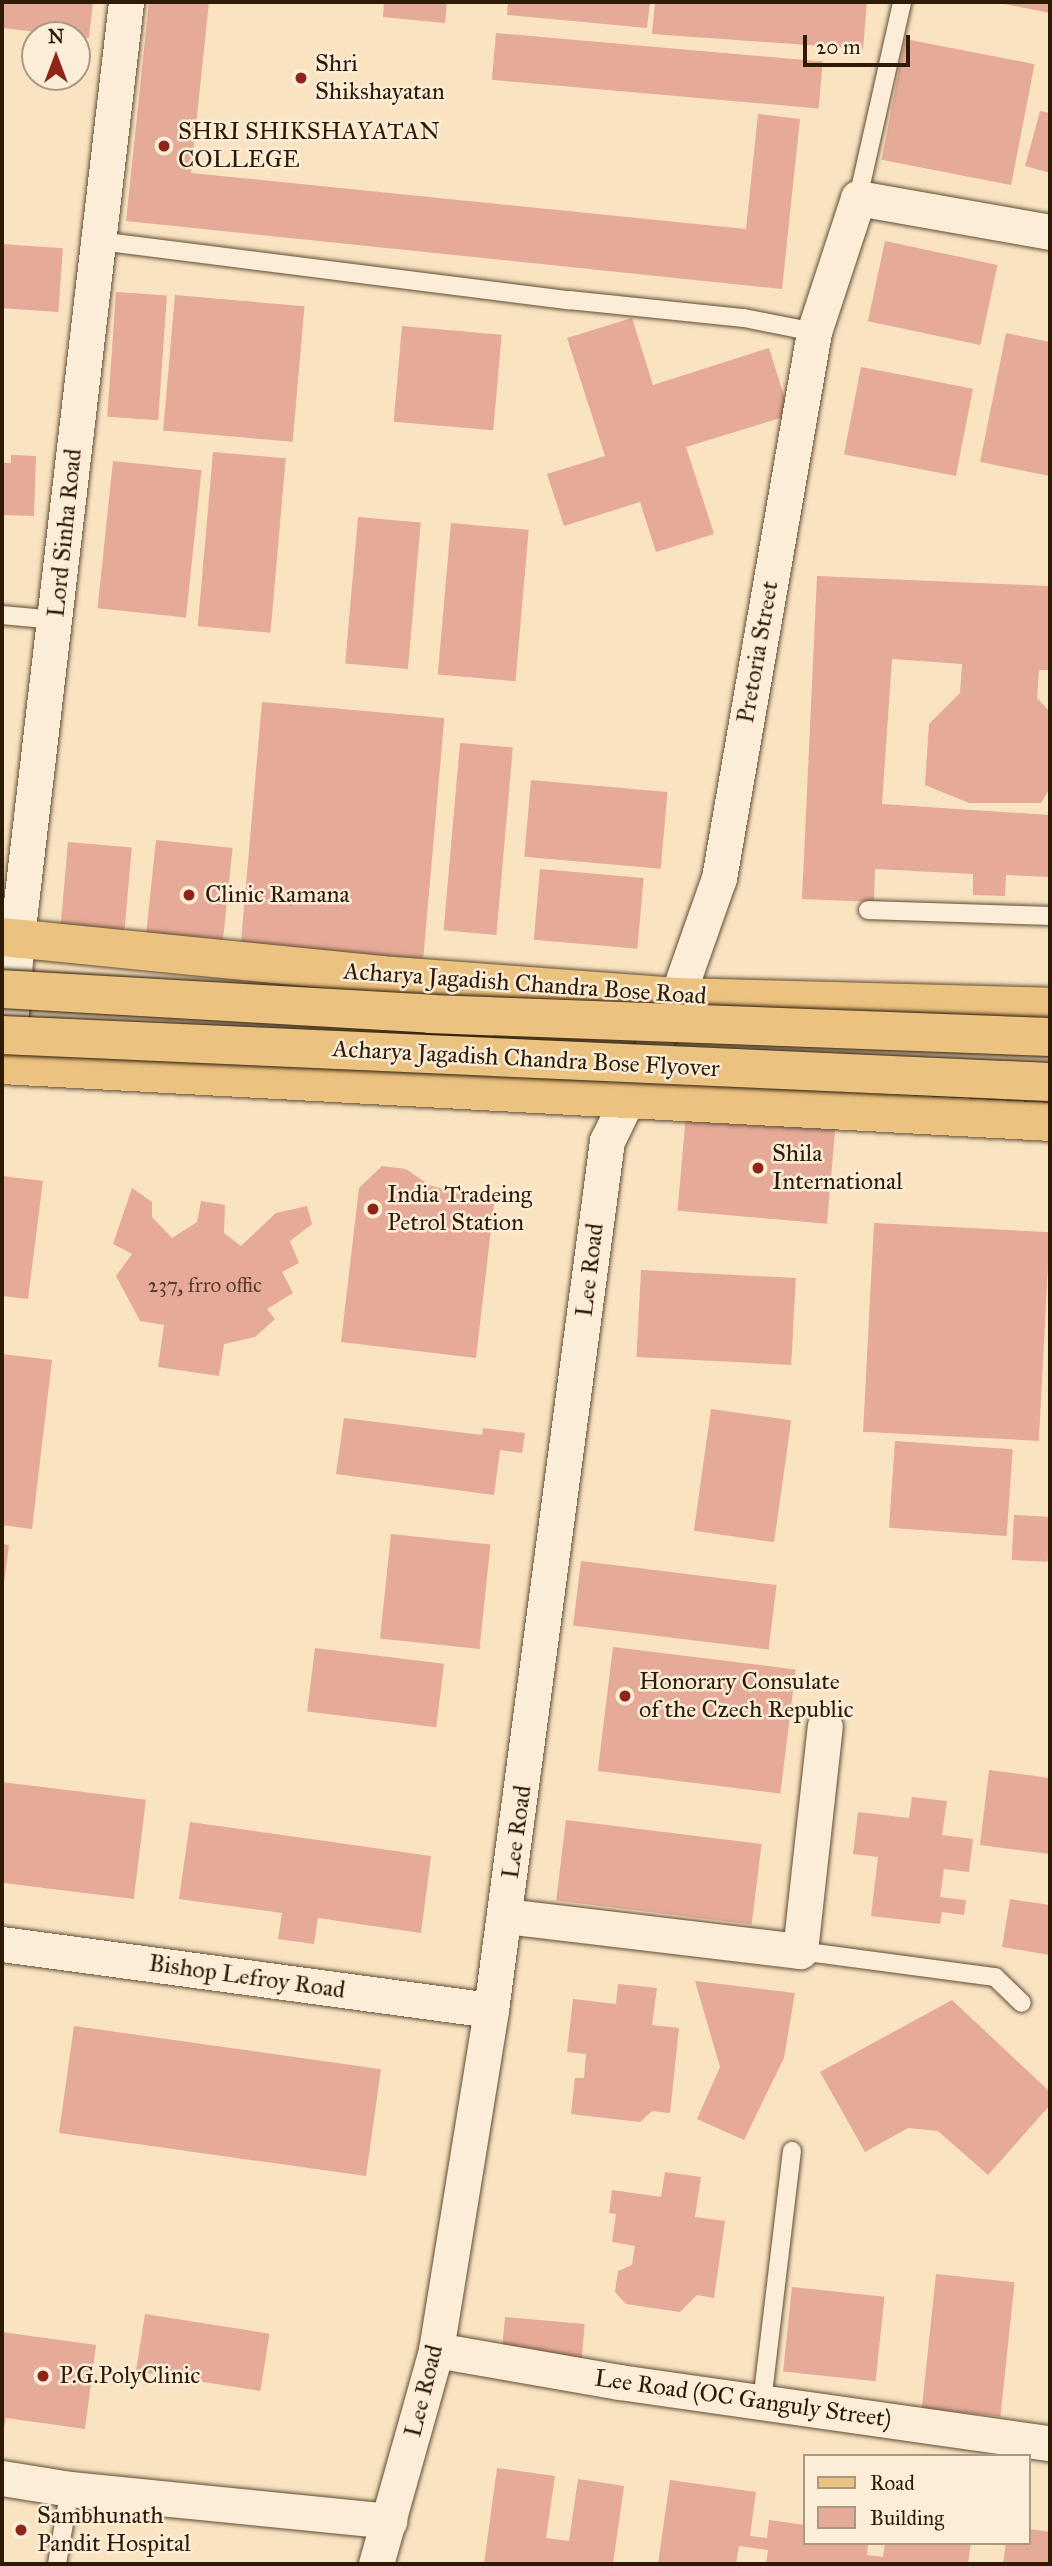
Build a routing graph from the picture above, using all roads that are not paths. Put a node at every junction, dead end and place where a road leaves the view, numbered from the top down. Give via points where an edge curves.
1 (126, 2) edge
2 (902, 2) edge
3 (858, 198) junction
4 (1050, 232) edge
5 (99, 241) junction
6 (814, 332) junction
7 (2, 615) edge
8 (56, 620) junction
9 (868, 910) dead end
10 (1050, 916) edge
11 (10, 937) edge
12 (2, 989) edge
13 (677, 997) junction
14 (1050, 1007) edge
15 (1050, 1037) edge
16 (3, 1055) edge
17 (1050, 1082) edge
18 (629, 1097) junction
19 (1050, 1122) edge
20 (825, 1726) dead end
21 (505, 1916) junction
22 (2, 1944) edge
23 (800, 1951) junction
24 (1022, 2003) dead end
25 (491, 2010) junction
26 (792, 2151) dead end
27 (436, 2350) junction
28 (762, 2402) junction
29 (1050, 2443) edge
30 (2, 2478) edge
31 (70, 2489) junction
32 (389, 2521) junction
33 (57, 2564) edge
34 (376, 2564) edge

1 - 5 street, Lord Sinha Road
2 - 3 lane
3 - 4 street
3 - 6 street, Pretoria Street
5 - 6 lane via 744,318
5 - 8 street, Lord Sinha Road
6 - 13 street, Pretoria Street via 719,878
7 - 8 lane
8 - 11 street, Lord Sinha Road
9 - 10 lane
11 - 13 main road, Acharya Jagadish Chandra Bose Road via 380,975
11 - 16 street, Lord Sinha Road
12 - 15 main road, Acharya Jagadish Chandra Bose Flyover, bridge via 430,1014
13 - 14 main road, Acharya Jagadish Chandra Bose Road
13 - 18 street, Pretoria Street
16 - 17 main road, Acharya Jagadish Chandra Bose Flyover, bridge
16 - 18 main road
18 - 19 main road
18 - 21 street, Lee Road via 607,1142
20 - 23 street
21 - 23 street
21 - 25 street, Lee Road
22 - 25 street, Bishop Lefroy Road
23 - 24 lane via 995,1977
25 - 27 street, Lee Road
26 - 28 lane
27 - 28 street, Lee Road (OC Ganguly Street)
27 - 32 street, Lee Road
28 - 29 street, Lee Road (OC Ganguly Street)
30 - 31 street
31 - 32 street
31 - 33 lane
32 - 34 street, Lee Road

